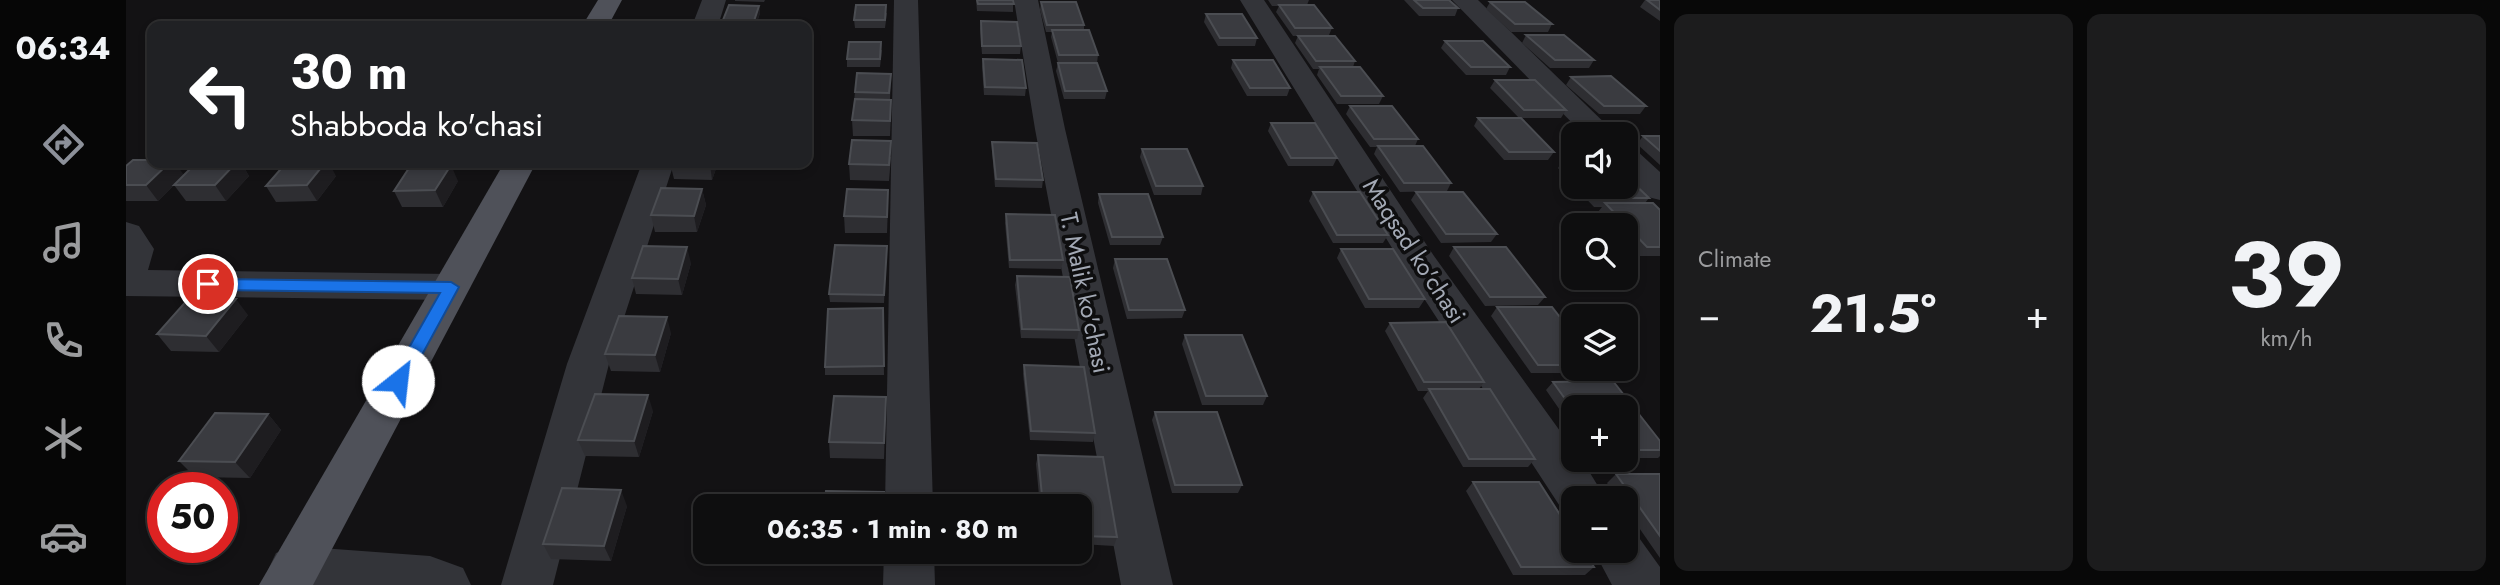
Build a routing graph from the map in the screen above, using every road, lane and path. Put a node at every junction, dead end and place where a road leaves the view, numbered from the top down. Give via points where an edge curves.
1 (610, 0) edge
2 (714, 0) edge
3 (906, 0) edge
4 (1026, 0) edge
5 (1252, 0) edge
6 (1464, 0) edge
7 (598, 21) edge
8 (707, 21) edge
9 (1589, 122) edge
10 (517, 168) edge
11 (655, 168) edge
12 (1638, 169) edge
13 (1660, 190) edge
14 (126, 234) edge
15 (126, 284) edge
16 (451, 287) junction
17 (1573, 486) edge
18 (909, 494) edge
19 (1627, 563) edge
20 (909, 564) edge
21 (290, 577) edge
22 (445, 585) edge
23 (527, 585) edge
24 (909, 585) edge
25 (1147, 585) edge
26 (1642, 585) edge

1 - 7 main road
2 - 8 street
3 - 18 street
4 - 25 street, T. Malik ko'chasi
5 - 17 street, Maqsad ko'chasi via 1421,265
6 - 9 street
10 - 16 main road
11 - 23 street via 588,364
12 - 13 street
14 - 15 street via 136,249
15 - 16 street
16 - 21 main road
19 - 26 street
20 - 24 street
21 - 22 street via 430,580

